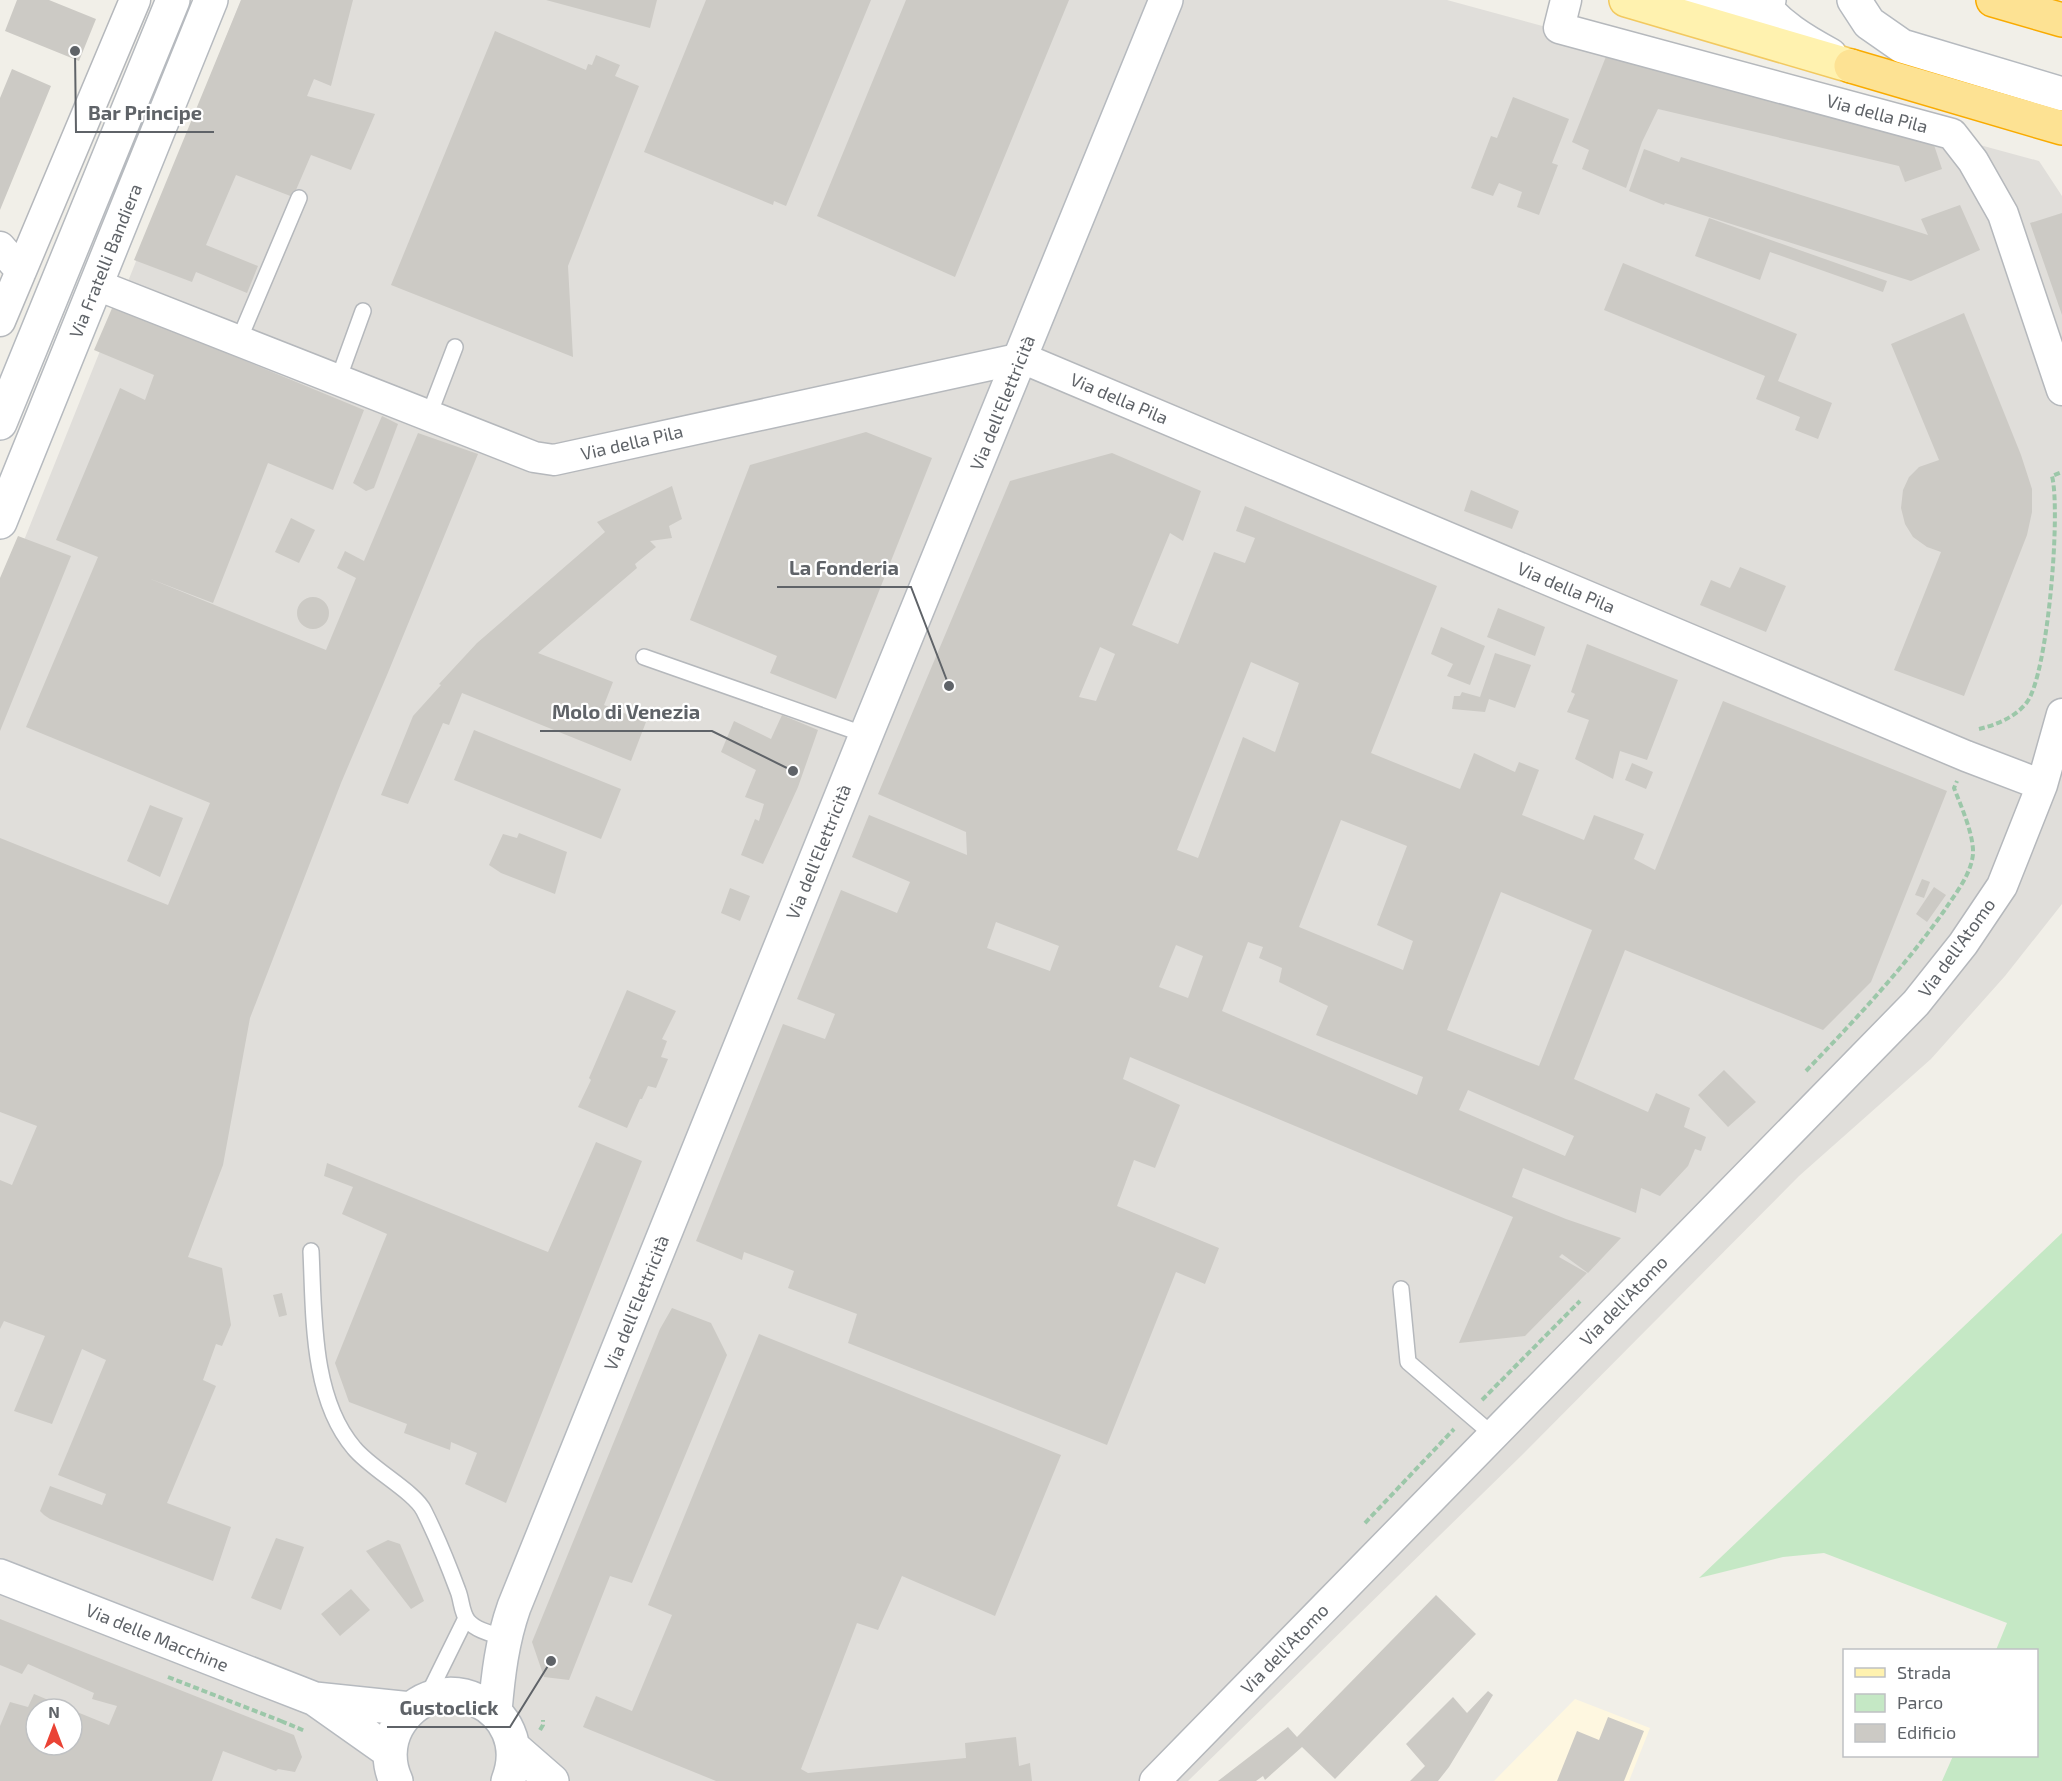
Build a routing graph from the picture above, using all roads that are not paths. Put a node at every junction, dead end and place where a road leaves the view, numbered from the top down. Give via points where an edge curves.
1 (135, 0) edge
2 (173, 0) edge
3 (211, 0) edge
4 (1167, 0) edge
5 (1566, 0) edge
6 (1626, 0) edge
7 (1854, 0) edge
8 (1993, 0) edge
9 (1763, 1) edge
10 (1668, 12) junction
11 (2062, 20) edge
12 (1851, 66) junction
13 (2062, 94) edge
14 (2062, 128) edge
15 (298, 198) dead end
16 (0, 247) edge
17 (21, 271) junction
18 (97, 285) junction
19 (363, 311) dead end
20 (0, 321) edge
21 (239, 340) junction
22 (455, 347) dead end
23 (1022, 358) junction
24 (338, 380) junction
25 (2062, 390) edge
26 (429, 415) junction
27 (0, 423) edge
28 (0, 522) edge
29 (644, 657) dead end
30 (2062, 714) edge
31 (866, 735) junction
32 (2042, 785) junction
33 (311, 1251) dead end
34 (1401, 1288) dead end
35 (1493, 1435) junction
36 (0, 1576) edge
37 (466, 1618) junction
38 (505, 1638) junction
39 (315, 1699) junction
40 (418, 1705) junction
41 (495, 1711) junction
42 (513, 1747) junction
43 (393, 1767) edge
44 (508, 1781) edge
45 (552, 1781) edge
46 (1155, 1781) edge

1 - 17 street
2 - 27 street, Via Fratelli Bandiera
3 - 18 street, Via Fratelli Bandiera
4 - 23 street, Via dell'Elettricità
5 - 25 street, Via della Pila via 1559,27 1952,134 1973,161 2003,214
6 - 10 main road
7 - 13 street via 1869,23 1902,46
8 - 11 highway
9 - 10 street via 1725,13
9 - 12 street via 1784,26
10 - 12 main road
12 - 14 highway
15 - 21 lane
16 - 17 street
17 - 20 street
18 - 21 street, Via della Pila
18 - 28 street, Via Fratelli Bandiera
19 - 24 lane
21 - 24 street, Via della Pila
22 - 26 lane
23 - 26 street, Via della Pila via 554,460 534,457
23 - 31 street, Via dell'Elettricità
23 - 32 street, Via della Pila
24 - 26 street, Via della Pila
29 - 31 lane
30 - 32 street
31 - 38 street, Via dell'Elettricità via 514,1607
32 - 35 street, Via dell'Atomo via 2002,886 1916,1004
33 - 37 lane via 318,1356 334,1413 353,1448 421,1505 460,1594
34 - 35 lane via 1408,1362
35 - 46 street, Via dell'Atomo
36 - 39 street, Via delle Macchine
37 - 38 lane via 475,1626
37 - 40 lane
38 - 41 street, Via dell'Elettricità
39 - 40 street, Via delle Macchine
39 - 43 street, Via delle Macchine
40 - 41 street, Via delle Macchine via 435,1696 455,1694 474,1698
40 - 43 street via 403,1717 393,1734
41 - 42 street via 509,1731
42 - 44 street
42 - 45 street

